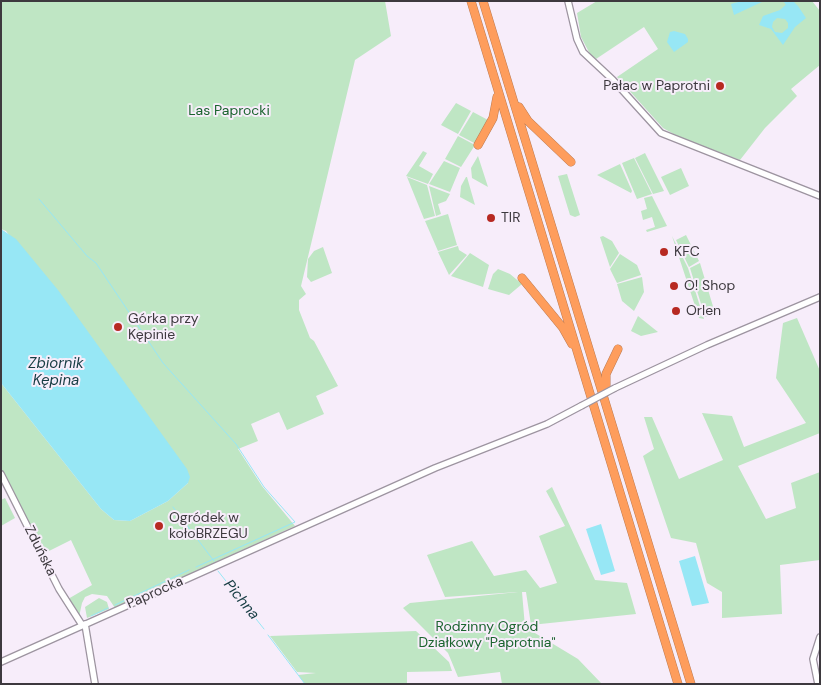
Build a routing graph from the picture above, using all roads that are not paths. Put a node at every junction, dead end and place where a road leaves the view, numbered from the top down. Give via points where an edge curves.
1 (471, 1) edge
2 (484, 1) edge
3 (568, 1) edge
4 (508, 82) junction
5 (497, 90) junction
6 (478, 145) dead end
7 (571, 162) dead end
8 (820, 196) edge
9 (522, 278) dead end
10 (820, 296) edge
11 (618, 349) dead end
12 (579, 356) junction
13 (607, 406) junction
14 (1, 474) edge
15 (84, 624) junction
16 (820, 637) edge
17 (1, 662) edge
18 (95, 684) edge
19 (678, 684) edge
20 (691, 684) edge
21 (818, 684) edge

1 - 5 highway
2 - 4 highway
3 - 8 street via 582,52 661,133
4 - 7 highway via 528,121
4 - 13 highway
5 - 6 highway via 494,118
5 - 12 highway
9 - 12 highway via 563,328
10 - 15 street, Paprocka, bridge via 615,388 547,424 435,468
11 - 13 highway via 606,374
12 - 19 highway
13 - 20 highway
14 - 15 street, Zduńska via 59,589
15 - 17 street, Paprocka
15 - 18 street, Zduńska
16 - 21 street via 813,659

